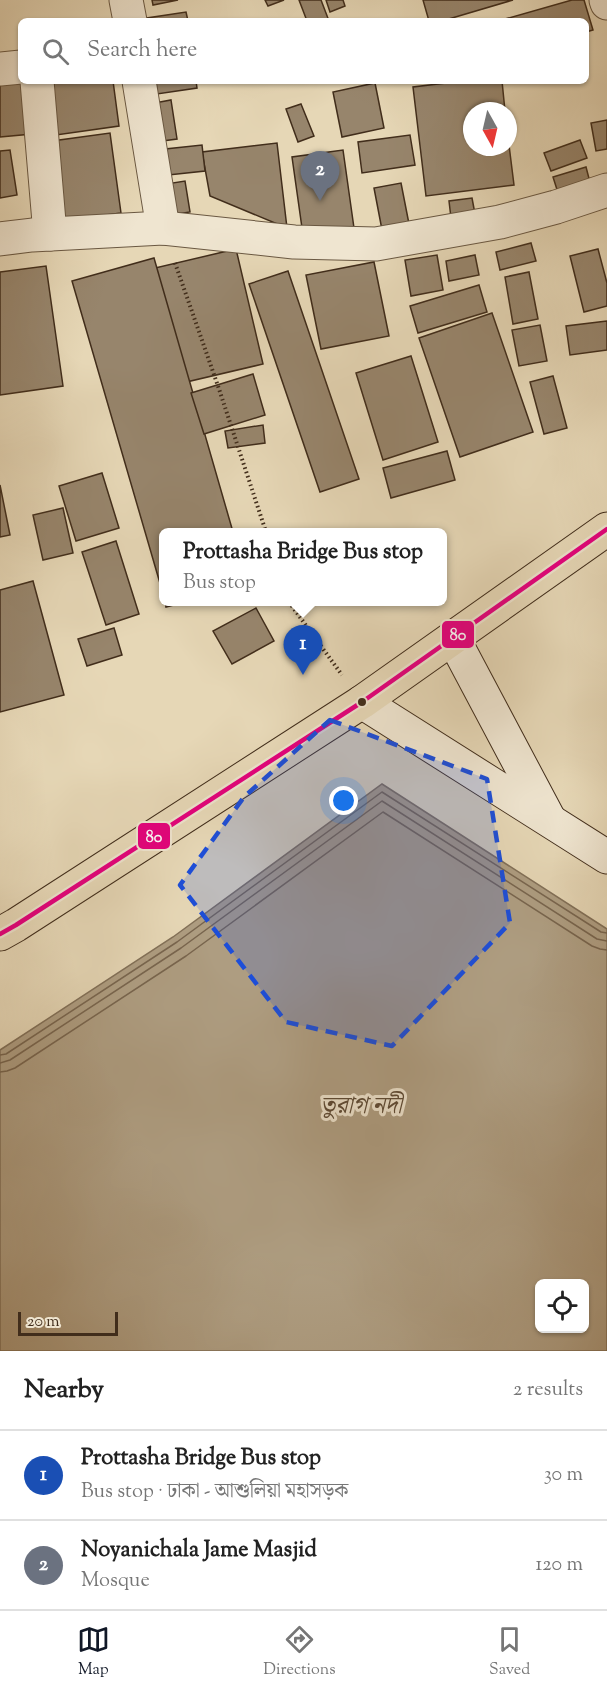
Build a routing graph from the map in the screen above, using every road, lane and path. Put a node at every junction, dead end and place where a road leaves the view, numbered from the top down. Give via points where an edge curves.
1 (126, 0) edge
2 (129, 18) edge
3 (18, 67) edge
4 (0, 69) edge
5 (37, 84) edge
6 (139, 84) edge
7 (607, 190) edge
8 (163, 228) junction
9 (50, 234) junction
10 (0, 239) edge
11 (265, 528) edge
12 (607, 529) edge
13 (291, 606) edge
14 (453, 638) junction
15 (362, 702) junction
16 (550, 821) junction
17 (607, 857) edge
18 (0, 934) edge

1 - 2 street
3 - 4 street
5 - 9 street
6 - 8 street
7 - 8 street via 500,222 376,244 294,242
8 - 9 street
8 - 11 path
9 - 10 street
12 - 14 highway
13 - 15 path
14 - 15 highway
14 - 16 street
15 - 16 street
15 - 18 highway
16 - 17 street

